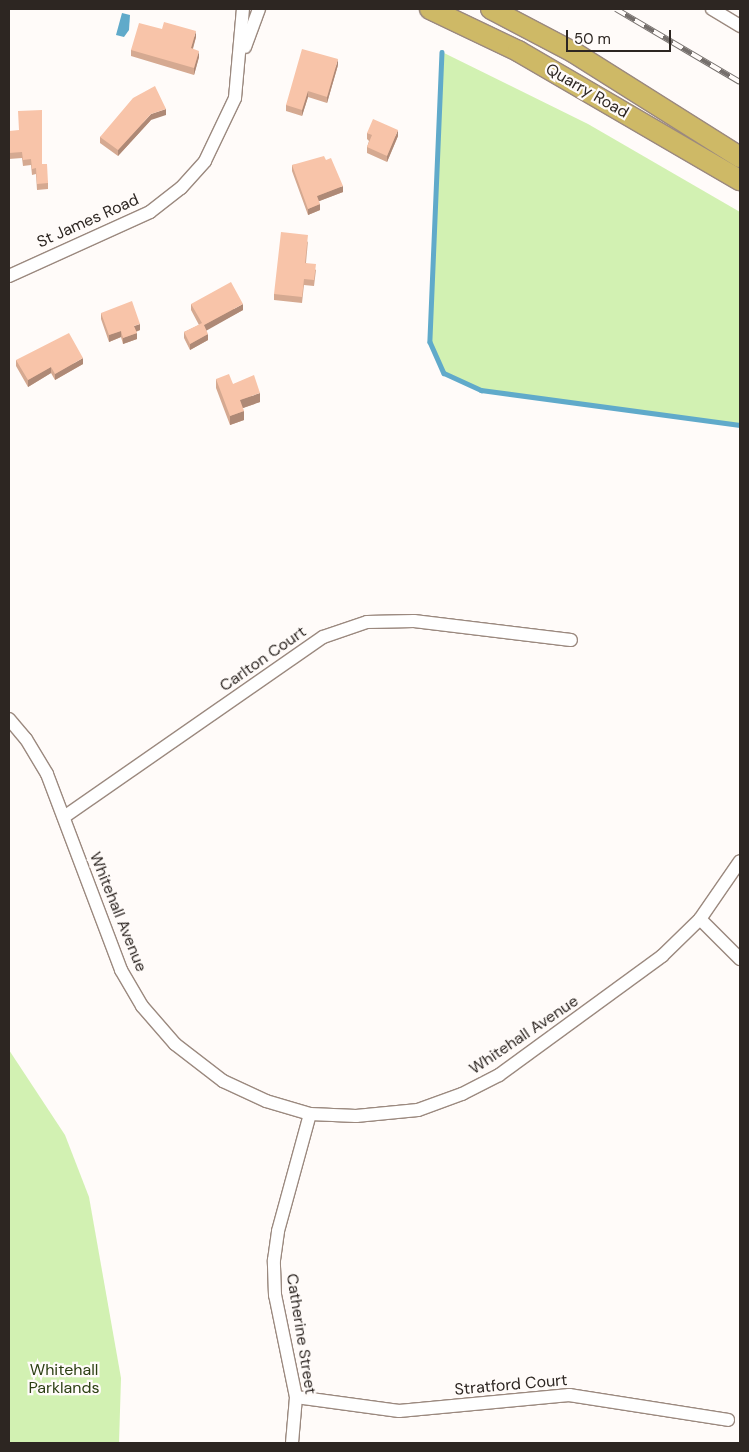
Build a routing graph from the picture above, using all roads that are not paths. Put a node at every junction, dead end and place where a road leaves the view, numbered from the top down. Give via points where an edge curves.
1 (243, 9) edge
2 (259, 9) edge
3 (430, 9) edge
4 (491, 9) edge
5 (712, 9) edge
6 (740, 26) edge
7 (241, 59) junction
8 (740, 157) edge
9 (740, 180) edge
10 (9, 276) edge
11 (571, 640) dead end
12 (9, 719) edge
13 (64, 818) junction
14 (740, 861) edge
15 (700, 919) junction
16 (740, 959) edge
17 (310, 1114) junction
18 (296, 1397) junction
19 (728, 1420) dead end
20 (292, 1443) edge

1 - 7 street, St James Road
2 - 7 street, St James Road
3 - 9 main road, Quarry Road via 518,51
4 - 8 main road, Quarry Road via 573,52
5 - 6 street
7 - 10 street, St James Road via 235,98 222,130 205,161 181,188 150,212
11 - 13 street, Carlton Court via 414,621 367,622 324,636
12 - 13 street, Whitehall Avenue via 26,739 47,774
13 - 17 street, Whitehall Avenue via 121,970 142,1006 175,1044 223,1081 266,1101
14 - 15 street, Whitehall Avenue
15 - 16 street
15 - 17 street, Whitehall Avenue via 640,974 499,1075 462,1094 418,1110 356,1116
17 - 18 street, Catherine Street via 278,1231 274,1260 275,1295
18 - 19 street, Stratford Court via 399,1411 569,1395
18 - 20 street, Catherine Street

